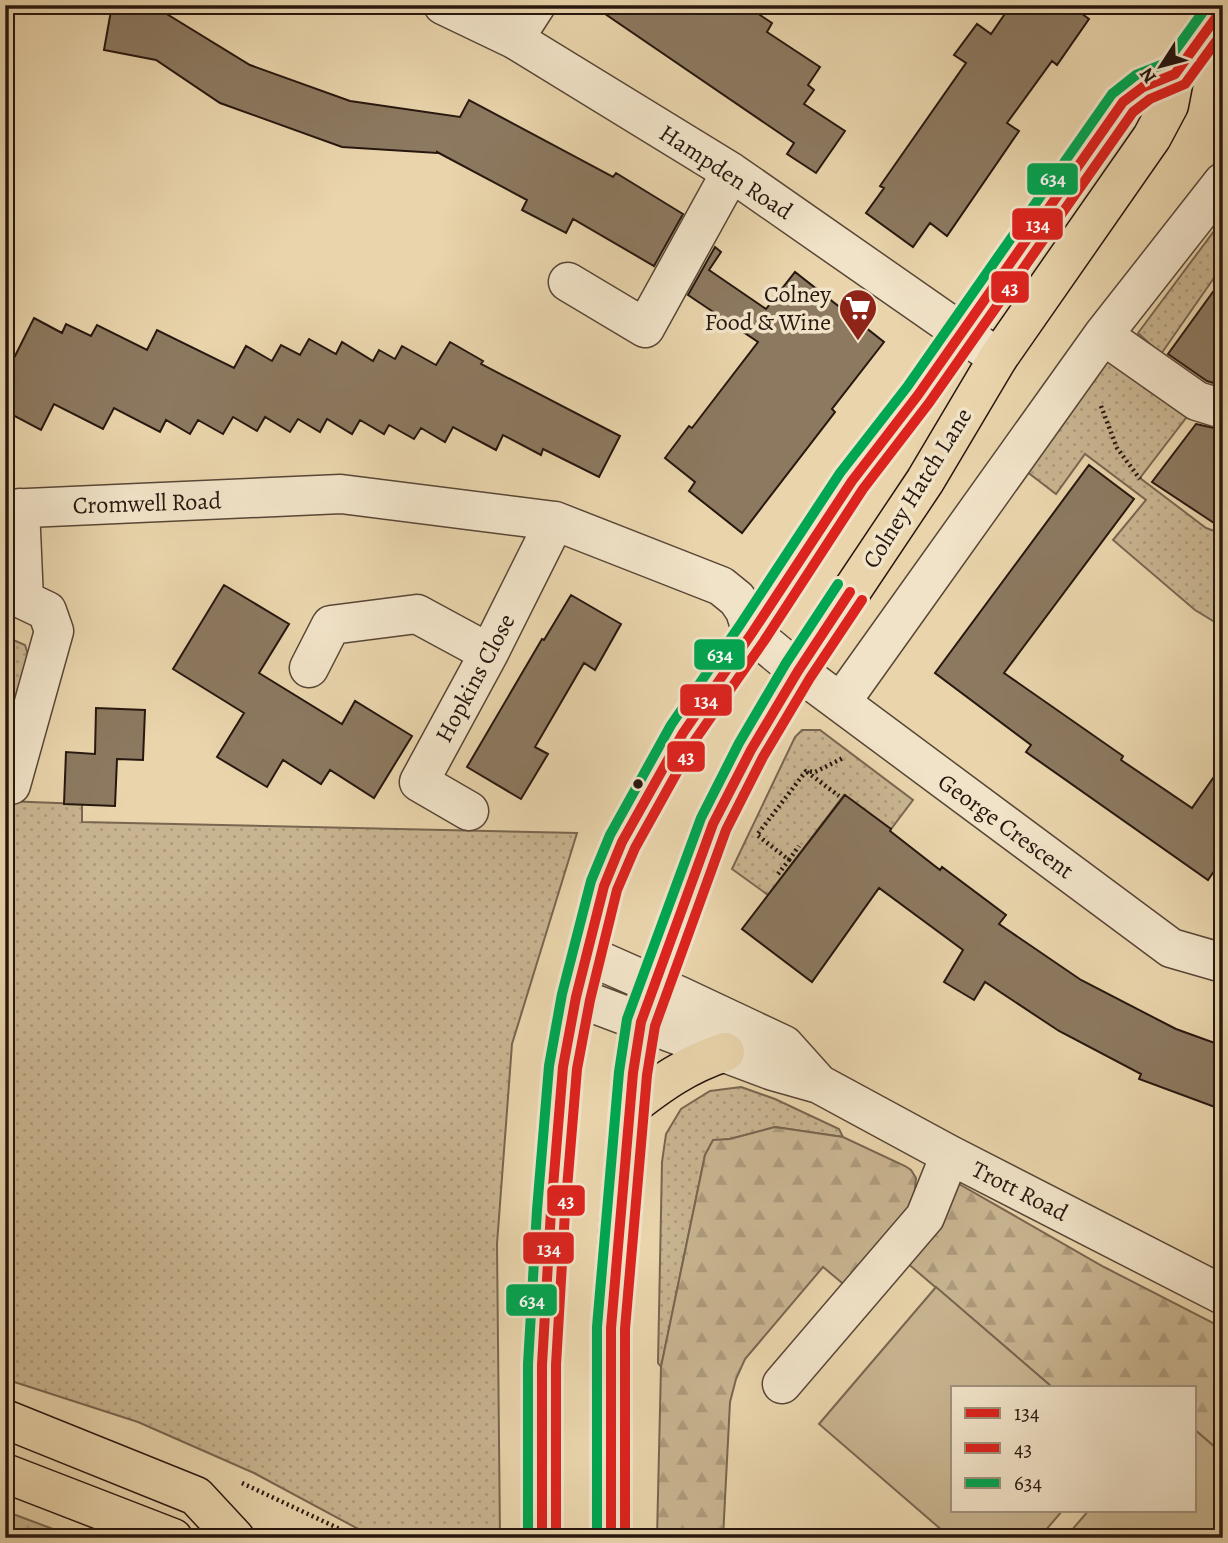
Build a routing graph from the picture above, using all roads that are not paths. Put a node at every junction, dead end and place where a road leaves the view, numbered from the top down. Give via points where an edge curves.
1 (443, 5) edge
2 (536, 5) edge
3 (1223, 9) edge
4 (514, 39) junction
5 (1175, 74) junction
6 (731, 172) junction
7 (1223, 182) edge
8 (568, 282) dead end
9 (961, 332) junction
10 (1094, 347) junction
11 (998, 358) junction
12 (1223, 409) edge
13 (12, 509) edge
14 (555, 521) junction
15 (15, 600) edge
16 (752, 633) junction
17 (489, 653) junction
18 (309, 668) dead end
19 (798, 671) junction
20 (841, 702) junction
21 (10, 785) dead end
22 (469, 811) dead end
23 (587, 955) junction
24 (1223, 963) edge
25 (655, 985) junction
26 (576, 997) junction
27 (641, 1022) junction
28 (725, 1052) junction
29 (819, 1084) junction
30 (629, 1108) junction
31 (950, 1155) junction
32 (1223, 1295) edge
33 (782, 1384) dead end
34 (5, 1419) edge
35 (5, 1473) edge
36 (173, 1538) edge
37 (235, 1538) edge
38 (542, 1538) edge
39 (611, 1538) edge

1 - 4 street, Hampden Road
2 - 4 street
3 - 5 main road, Colney Hatch Lane
4 - 6 street, Hampden Road
5 - 9 main road, Colney Hatch Lane via 1143,87 1124,102
5 - 11 main road, Colney Hatch Lane via 1169,105 1152,137
6 - 8 street via 645,328
6 - 9 street, Hampden Road
7 - 10 street
9 - 11 street, Hampden Road
9 - 16 main road, Colney Hatch Lane via 852,481
10 - 12 street via 1197,401
10 - 20 street
11 - 19 main road, Colney Hatch Lane via 925,481
13 - 14 street, Cromwell Road via 341,495
13 - 15 street
14 - 16 street, Cromwell Road via 720,586 737,599
14 - 17 street, Hopkins Close
15 - 21 street via 47,611 54,631
16 - 19 street, George Crescent
16 - 23 main road, Colney Hatch Lane via 682,733 622,842 604,886
17 - 18 street via 417,614 331,625
17 - 22 street, Hopkins Close via 419,782
19 - 20 street, George Crescent
19 - 25 main road, Colney Hatch Lane via 713,824
20 - 24 street, George Crescent via 1171,948
23 - 25 street, Trott Road
23 - 26 main road, Colney Hatch Lane
25 - 27 main road, Colney Hatch Lane
25 - 29 street, Trott Road via 784,1045
26 - 27 street, Trott Road
26 - 38 main road, Colney Hatch Lane via 563,1067 551,1211 542,1365
27 - 28 street, Trott Road
27 - 30 main road, Colney Hatch Lane
28 - 29 street, Trott Road
28 - 30 main road via 666,1079
29 - 31 street, Trott Road
30 - 39 main road, Colney Hatch Lane via 611,1328
31 - 32 street, Trott Road
31 - 33 street via 925,1217
34 - 37 main road via 197,1496
35 - 36 main road

